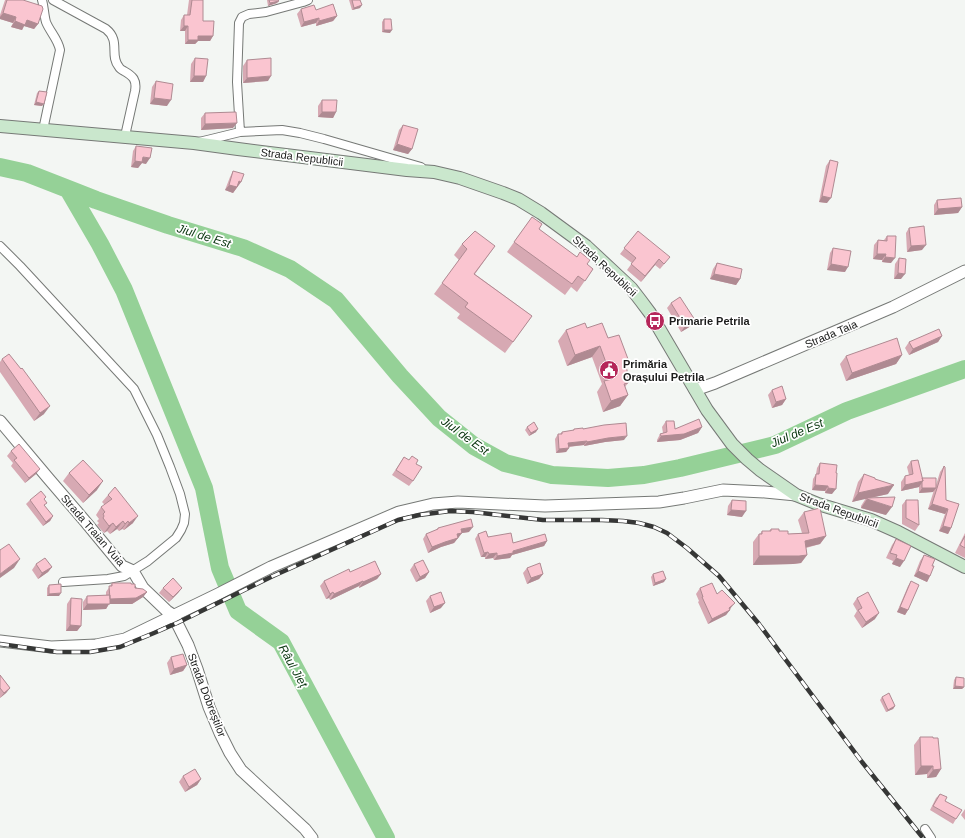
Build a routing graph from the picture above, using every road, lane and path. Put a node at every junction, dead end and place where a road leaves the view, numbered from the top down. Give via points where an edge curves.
1 (42, 0) edge
2 (53, 0) edge
3 (308, 0) edge
4 (0, 126) edge
5 (43, 130) junction
6 (240, 132) junction
7 (125, 136) junction
8 (194, 143) junction
9 (434, 172) junction
10 (0, 246) edge
11 (965, 271) edge
12 (694, 390) junction
13 (0, 421) edge
14 (796, 495) junction
15 (965, 567) edge
16 (133, 571) junction
17 (63, 582) dead end
18 (173, 615) junction
19 (184, 637) joint
20 (0, 641) edge
21 (925, 829) dead end
22 (312, 838) edge
23 (931, 838) edge

1 - 5 street via 47,23 56,37 60,50
2 - 7 street via 106,29 114,39 115,59 119,68 136,81
3 - 6 street via 242,17 239,23 237,82
4 - 5 main road, Strada Republicii
5 - 7 main road, Strada Republicii
6 - 8 street, Strada Republicii
6 - 9 street, Strada Republicii via 282,130 300,133
7 - 8 main road, Strada Republicii
8 - 9 main road, Strada Republicii
9 - 12 main road, Strada Republicii via 460,178 518,199 586,246 631,288 641,301
10 - 16 street via 134,389 160,442 180,494 185,514 184,523 176,538
11 - 12 street, Strada Taia via 893,307
12 - 14 main road, Strada Republicii via 732,444 747,459
13 - 16 street, Strada Traian Vuia via 122,566
14 - 15 main road, Strada Republicii via 878,523
14 - 18 street via 723,490 659,502 545,506 458,502 433,504 399,512 271,567
16 - 17 street via 124,576 108,579
16 - 18 street, Strada Traian Vuia via 143,588
18 - 19 street, Strada Traian Vuia
18 - 20 street via 125,639 96,645 51,647
19 - 22 street, Strada Dobreștilor via 198,669 209,707 230,753 241,770
21 - 23 street

